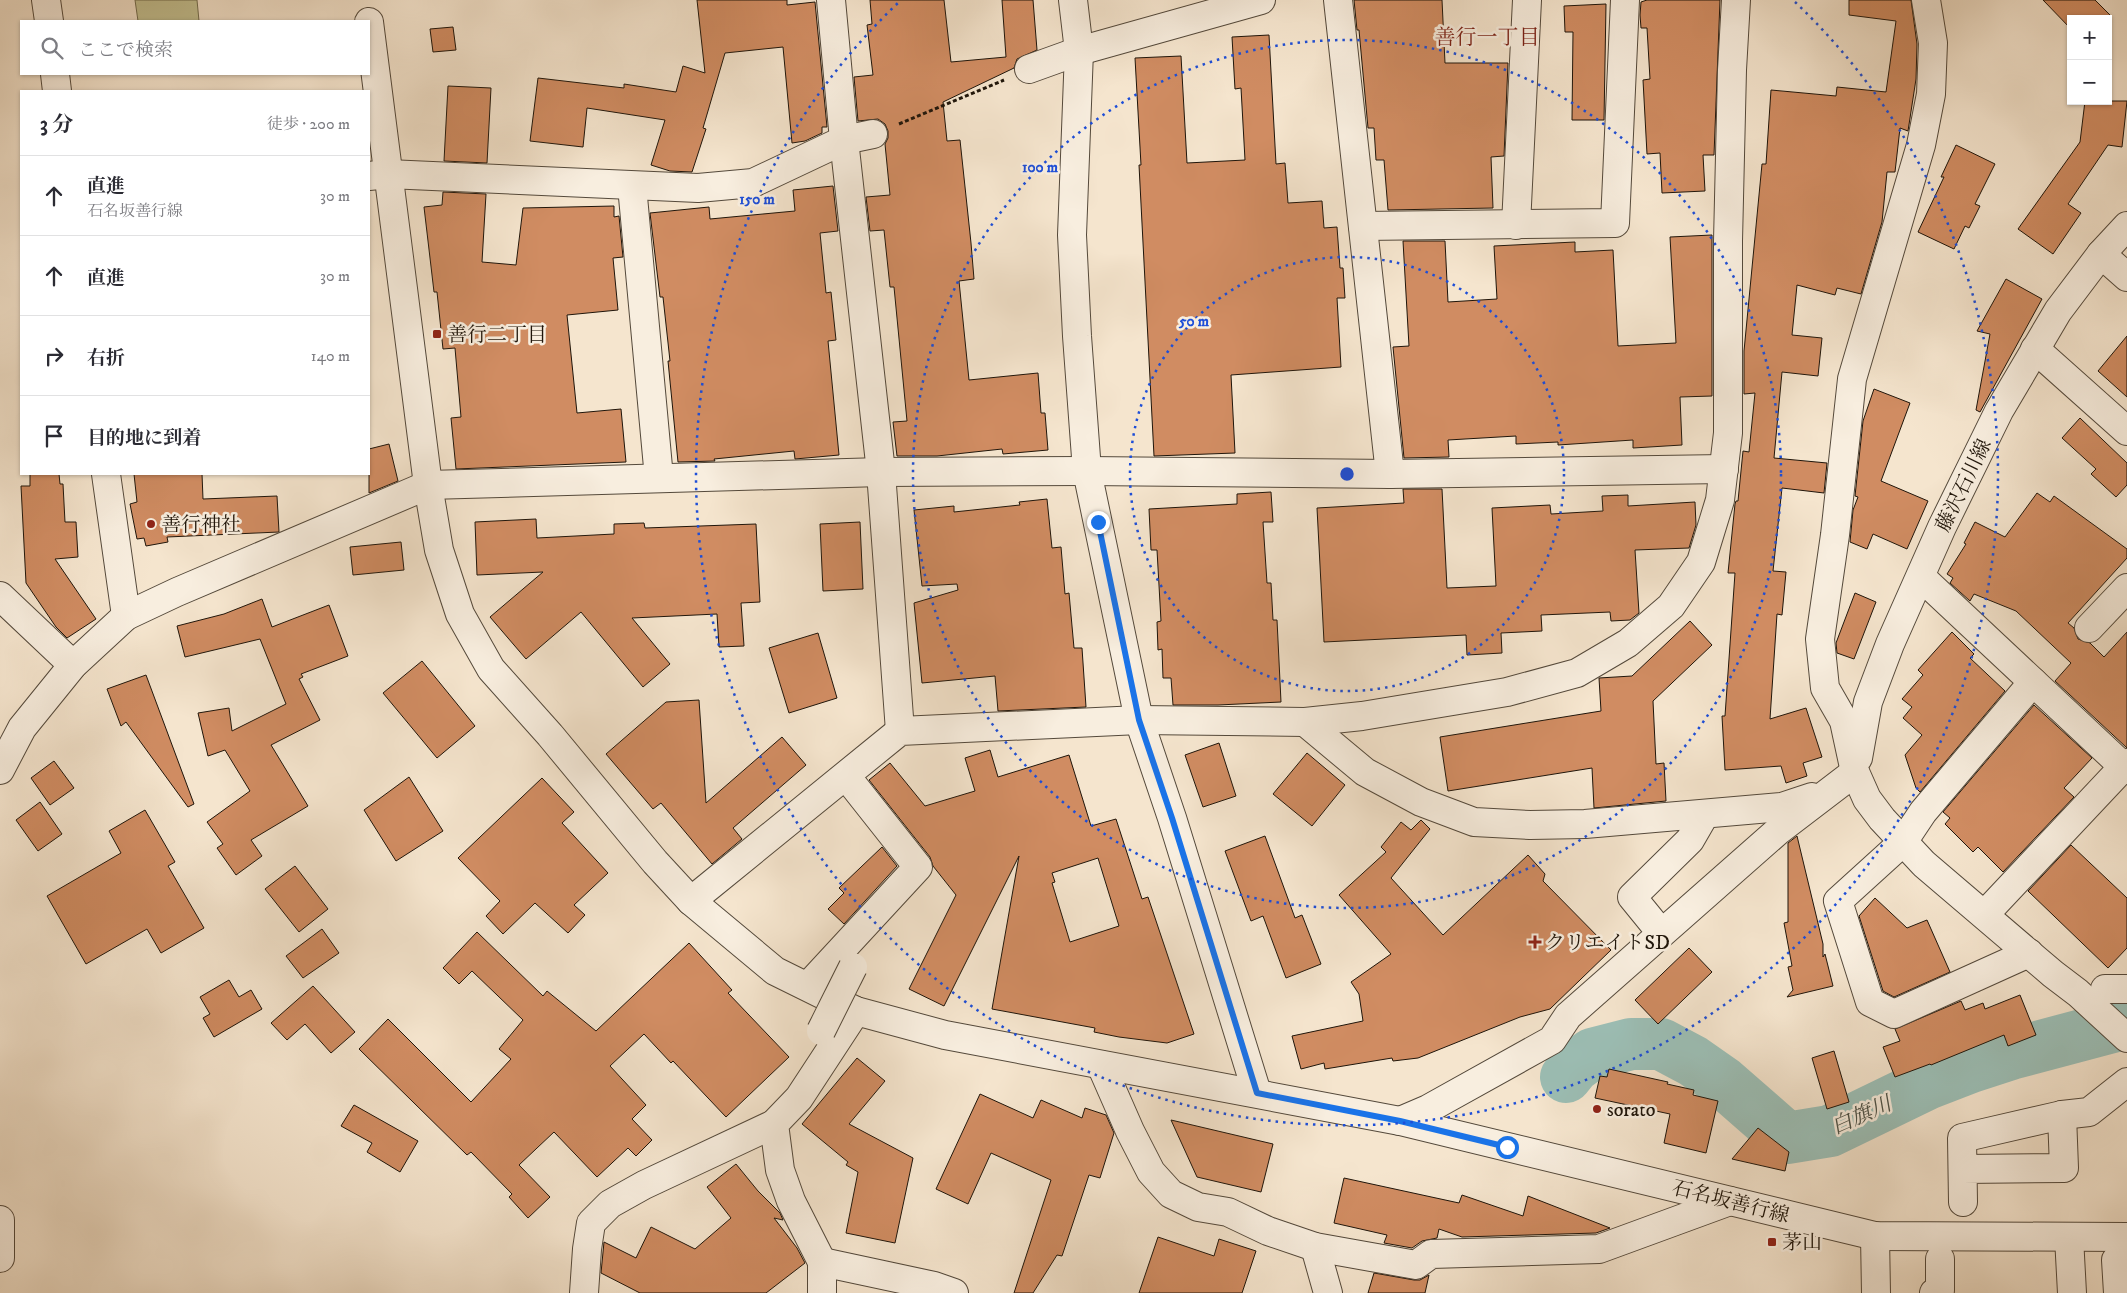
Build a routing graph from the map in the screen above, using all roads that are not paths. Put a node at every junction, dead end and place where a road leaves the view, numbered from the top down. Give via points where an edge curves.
1 (46, 0) edge
2 (366, 0) edge
3 (831, 0) edge
4 (1073, 0) edge
5 (1262, 0) edge
6 (1338, 0) edge
7 (1527, 0) edge
8 (1625, 0) edge
9 (1736, 0) edge
10 (1926, 0) edge
11 (49, 20) edge
12 (369, 20) edge
13 (370, 39) edge
14 (1079, 51) junction
15 (1029, 69) road end
16 (55, 75) edge
17 (57, 90) edge
18 (874, 134) road end
19 (844, 140) junction
20 (378, 175) edge
21 (632, 186) junction
22 (1516, 225) junction
23 (1363, 226) junction
24 (2127, 226) edge
25 (2101, 254) junction
26 (2127, 277) edge
27 (2035, 349) junction
28 (2127, 431) edge
29 (1724, 469) junction
30 (1087, 471) junction
31 (882, 472) junction
32 (1390, 474) junction
33 (106, 475) edge
34 (659, 478) junction
35 (428, 485) junction
36 (1922, 577) junction
37 (2127, 588) edge
38 (0, 596) edge
39 (126, 616) junction
40 (2089, 628) dead end
41 (72, 665) junction
42 (2033, 682) junction
43 (1139, 720) junction
44 (1305, 722) junction
45 (900, 730) junction
46 (2126, 767) edge
47 (0, 770) edge
48 (846, 776) junction
49 (1850, 777) junction
50 (1705, 814) junction
51 (1903, 842) junction
52 (690, 901) junction
53 (1985, 914) junction
54 (1654, 924) dead end
55 (2029, 953) junction
56 (858, 976) dead end
57 (808, 986) junction
58 (856, 1011) junction
59 (821, 1031) dead end
60 (2127, 1038) edge
61 (1101, 1064) junction
62 (2127, 1082) edge
63 (1257, 1093) junction
64 (2062, 1115) junction
65 (1400, 1121) junction
66 (774, 1124) junction
67 (1963, 1169) junction
68 (1730, 1200) junction
69 (1963, 1202) dead end
70 (0, 1220) edge
71 (1874, 1236) junction
72 (2069, 1237) junction
73 (1315, 1247) junction
74 (2122, 1248) edge
75 (0, 1258) edge
76 (1940, 1259) dead end
77 (822, 1262) junction
78 (584, 1293) edge
79 (822, 1293) edge
80 (954, 1293) edge
81 (1328, 1293) edge
82 (1876, 1293) edge
83 (1934, 1293) edge
84 (2072, 1293) edge
85 (2118, 1293) edge

1 - 11 street
2 - 12 street, 石名坂善行線
3 - 19 street
4 - 14 street
5 - 14 street
6 - 23 street
7 - 22 street
8 - 22 street via 1615,223
9 - 29 street via 1729,232 1728,433
10 - 49 street via 1934,43 1931,94 1920,145 1852,379 1820,639 1825,688 1844,721
13 - 20 street, 石名坂善行線
14 - 15 street
14 - 30 street via 1072,235
16 - 17 street
18 - 19 street
19 - 21 street via 753,183 698,188
19 - 31 street
20 - 21 street
20 - 35 street, 石名坂善行線
21 - 34 street
22 - 23 street
23 - 32 street
24 - 25 street, 藤沢石川線
25 - 26 street
25 - 27 street, 藤沢石川線 via 2058,311
27 - 28 street
27 - 36 street, 藤沢石川線 via 1999,411 1942,527
29 - 32 street
29 - 44 street via 1720,500 1702,562 1671,606 1628,644 1577,672 1507,692
30 - 31 street
30 - 32 street
30 - 43 street
31 - 34 street
31 - 45 street
33 - 39 street
34 - 35 street
35 - 39 street
35 - 52 street, 石名坂善行線 via 439,550 460,614 492,670
36 - 42 street
36 - 49 street, 藤沢石川線 via 1890,644 1868,702
37 - 40 street
38 - 41 street
39 - 41 street
41 - 47 street via 22,728
42 - 46 street
42 - 51 street via 1923,812
43 - 44 street
43 - 45 street
43 - 63 street
44 - 50 street via 1365,772 1421,802 1474,822 1585,824
45 - 48 street
46 - 53 street
48 - 52 street
48 - 57 street via 918,867
49 - 50 street via 1819,795 1782,807
49 - 51 street
49 - 65 street via 1779,830 1568,1016 1552,1040 1428,1109
50 - 54 street via 1690,840 1632,897
51 - 53 street via 1924,864
51 - 55 street via 1838,901 1870,1002 1894,1014
52 - 57 street, 石名坂善行線 via 775,971
53 - 55 street
55 - 60 street
56 - 59 street, bridge
57 - 58 street, 石名坂善行線
58 - 61 street, 石名坂善行線 via 945,1035
58 - 66 street via 799,1098
61 - 63 street, 石名坂善行線
61 - 73 street via 1151,1172 1171,1194 1198,1208 1228,1212 1268,1231
62 - 64 street via 2089,1112
63 - 65 street, 石名坂善行線
64 - 67 street via 1962,1138
64 - 67 street via 2064,1168
65 - 68 street, 石名坂善行線
66 - 77 street via 780,1170 788,1194
66 - 78 street via 610,1204 591,1223
67 - 69 street
68 - 71 street, 石名坂善行線
68 - 73 street via 1599,1249 1431,1254 1416,1265
70 - 75 street
71 - 72 street, 石名坂善行線
71 - 82 street
72 - 74 street, 石名坂善行線
72 - 84 street
73 - 81 street
74 - 85 street
76 - 83 street via 1940,1290
77 - 79 street
77 - 80 street

